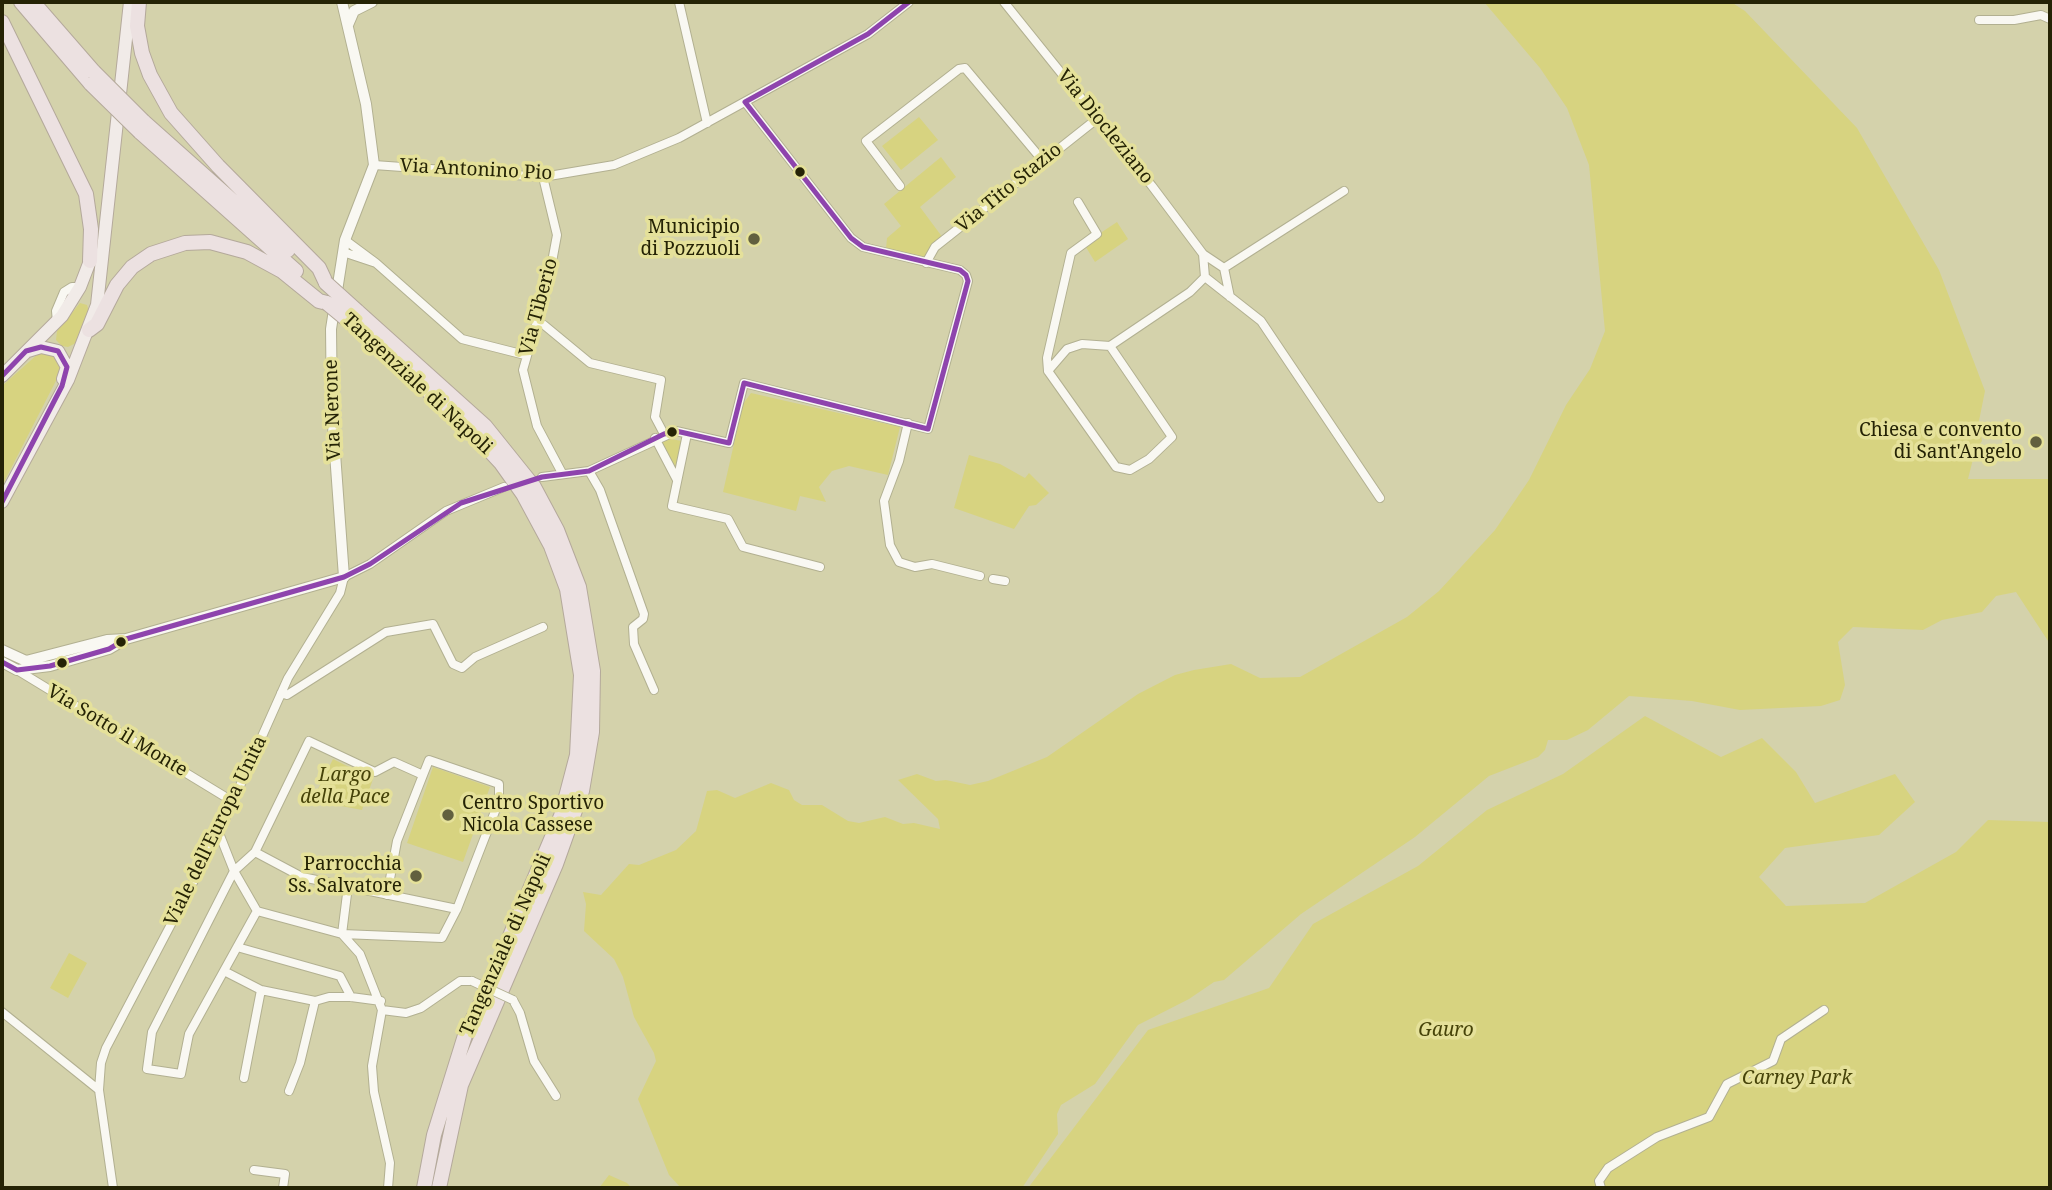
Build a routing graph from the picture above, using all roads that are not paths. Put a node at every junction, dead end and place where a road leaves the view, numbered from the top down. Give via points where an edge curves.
1 (20, 2) edge
2 (33, 2) edge
3 (372, 2) edge
4 (679, 2) edge
5 (909, 2) edge
6 (1004, 2) edge
7 (131, 3) edge
8 (342, 7) edge
9 (359, 8) junction
10 (2050, 19) edge
11 (1979, 20) dead end
12 (2, 22) edge
13 (347, 28) junction
14 (93, 78) junction
15 (745, 102) junction
16 (1098, 118) junction
17 (707, 122) junction
18 (142, 127) junction
19 (1043, 161) junction
20 (374, 165) junction
21 (543, 177) junction
22 (900, 186) dead end
23 (108, 188) junction
24 (1344, 191) dead end
25 (1078, 202) dead end
26 (345, 240) junction
27 (343, 252) junction
28 (1203, 254) junction
29 (90, 261) junction
30 (926, 262) junction
31 (376, 263) junction
32 (1224, 268) junction
33 (1205, 277) junction
34 (326, 283) junction
35 (73, 292) junction
36 (1230, 296) junction
37 (327, 303) junction
38 (354, 317) junction
39 (91, 323) junction
40 (536, 323) junction
41 (1110, 346) junction
42 (26, 351) junction
43 (525, 355) junction
44 (1048, 371) junction
45 (2, 376) edge
46 (62, 386) junction
47 (908, 424) junction
48 (687, 433) junction
49 (659, 436) junction
50 (589, 471) junction
51 (562, 473) junction
52 (542, 477) dead end
53 (677, 480) junction
54 (504, 487) dead end
55 (1380, 498) dead end
56 (2, 502) edge
57 (820, 567) dead end
58 (980, 576) dead end
59 (344, 577) junction
60 (993, 579) dead end
61 (1005, 582) dead end
62 (543, 627) dead end
63 (126, 639) junction
64 (2, 650) edge
65 (50, 656) junction
66 (2, 662) edge
67 (18, 665) junction
68 (36, 669) junction
69 (40, 683) junction
70 (654, 690) dead end
71 (281, 693) junction
72 (423, 775) junction
73 (232, 801) junction
74 (219, 833) junction
75 (255, 852) junction
76 (234, 871) junction
77 (348, 886) junction
78 (387, 895) junction
79 (457, 909) junction
80 (257, 911) junction
81 (342, 934) junction
82 (237, 947) junction
83 (224, 971) junction
84 (261, 990) junction
85 (351, 997) junction
86 (315, 1001) junction
87 (381, 1006) junction
88 (1824, 1010) dead end
89 (2, 1012) edge
90 (244, 1078) dead end
91 (99, 1090) junction
92 (289, 1091) dead end
93 (556, 1096) dead end
94 (254, 1170) dead end
95 (113, 1188) edge
96 (283, 1188) edge
97 (388, 1188) edge
98 (424, 1188) edge
99 (439, 1188) edge
100 (1601, 1188) edge

1 - 14 highway, Tangenziale di Napoli
2 - 14 highway, Tangenziale di Napoli
3 - 9 street
4 - 17 street
5 - 15 street, Via Antonino Pio via 868,34
6 - 16 street, Via Diocleziano
7 - 23 main road
7 - 34 highway via 142,54 181,128 319,268
8 - 9 street, Via Antonino Pio
8 - 13 street, Via Antonino Pio
9 - 13 street via 350,16
10 - 11 street via 2041,15
12 - 29 highway via 86,194
13 - 20 street, Via Antonino Pio via 370,125
14 - 18 highway, Tangenziale di Napoli, bridge
15 - 17 street, Via Antonino Pio
15 - 30 street via 851,238 863,247
16 - 19 street, Via Tito Stazio
16 - 28 street, Via Diocleziano
17 - 21 street, Via Antonino Pio via 614,165
18 - 34 highway, Tangenziale di Napoli
18 - 37 highway, Tangenziale di Napoli
19 - 22 street via 965,68 959,69 866,141
19 - 30 street, Via Tito Stazio via 935,247
20 - 21 street, Via Antonino Pio
20 - 26 street, Via Nerone
21 - 40 street, Via Tiberio via 557,235
23 - 29 main road
23 - 39 main road via 101,281
24 - 32 street
25 - 44 street via 1097,234 1071,253 1046,358
26 - 27 street, Via Nerone
26 - 31 street
27 - 31 street
27 - 59 street, Via Nerone via 329,364
28 - 32 street, Via Diocleziano
28 - 33 street
29 - 35 main road
30 - 47 street via 960,270 968,281 928,429
31 - 43 street via 462,338
32 - 36 street
33 - 36 street
33 - 41 street
34 - 38 highway, Tangenziale di Napoli, bridge
35 - 39 main road via 88,303
35 - 42 main road via 57,322
36 - 55 street via 1261,321
37 - 38 highway, Tangenziale di Napoli, bridge
37 - 39 highway via 247,251 210,242 185,243 151,254 132,267 97,324
38 - 98 highway, Tangenziale di Napoli via 462,421 523,494 551,546 567,589 581,675 577,755 561,816 466,1032 441,1108
38 - 99 highway, Tangenziale di Napoli via 469,410 534,487 569,557 586,617 592,661 592,732 582,791 556,864 461,1085
39 - 46 main road
40 - 43 street, Via Tiberio
40 - 49 street via 590,363 661,380 655,418
41 - 44 street via 1082,344 1067,349
41 - 44 street via 1172,437 1130,470 1116,467
42 - 45 main road
42 - 46 main road via 48,348 62,355 67,367
43 - 51 street, Via Tiberio via 528,400
46 - 56 main road
47 - 48 street via 744,383 729,443
47 - 58 street via 884,500 890,545 899,562 932,564
48 - 49 street
48 - 53 street
49 - 50 street
49 - 53 street
50 - 51 street
50 - 70 street via 644,614 633,627 634,644
51 - 52 street
53 - 57 street via 672,506 728,519 743,547
54 - 59 street via 446,511
59 - 63 street
59 - 71 street, Viale dell'Europa Unita via 340,593
60 - 61 street
62 - 71 street via 475,657 462,668 453,664 433,624 386,632 287,695
63 - 65 street
63 - 68 street via 109,649
64 - 67 street, Via Sotto il Monte
65 - 67 street
65 - 68 street
66 - 67 street, Via Sotto il Monte
67 - 68 street
67 - 69 street, Via Sotto il Monte
68 - 69 street
69 - 73 street, Via Sotto il Monte
71 - 73 street, Viale dell'Europa Unita
72 - 75 street via 394,762 375,772 309,741
72 - 78 street via 397,841
72 - 79 street via 429,760 499,784 499,801
73 - 74 street, Viale dell'Europa Unita
74 - 76 street
74 - 91 street, Viale dell'Europa Unita via 106,1048
75 - 76 street
75 - 77 street via 302,877
76 - 80 street
76 - 83 street via 152,1032 147,1069 181,1074 189,1034
77 - 78 street
77 - 81 street
78 - 79 street
79 - 81 street via 442,938
80 - 81 street
80 - 82 street
81 - 87 street via 360,954
82 - 83 street
82 - 85 street via 340,976
83 - 84 street
84 - 86 street
84 - 90 street
85 - 86 street
85 - 87 street
86 - 92 street
87 - 93 street, bridge via 406,1013 460,981 472,981 513,1000 534,1061
87 - 97 street via 372,1066 390,1163
88 - 100 street via 1781,1039 1773,1061 1727,1084 1709,1117 1657,1137 1608,1168 1599,1181
89 - 91 street
91 - 95 street, Viale dell'Europa Unita
94 - 96 street via 285,1174

